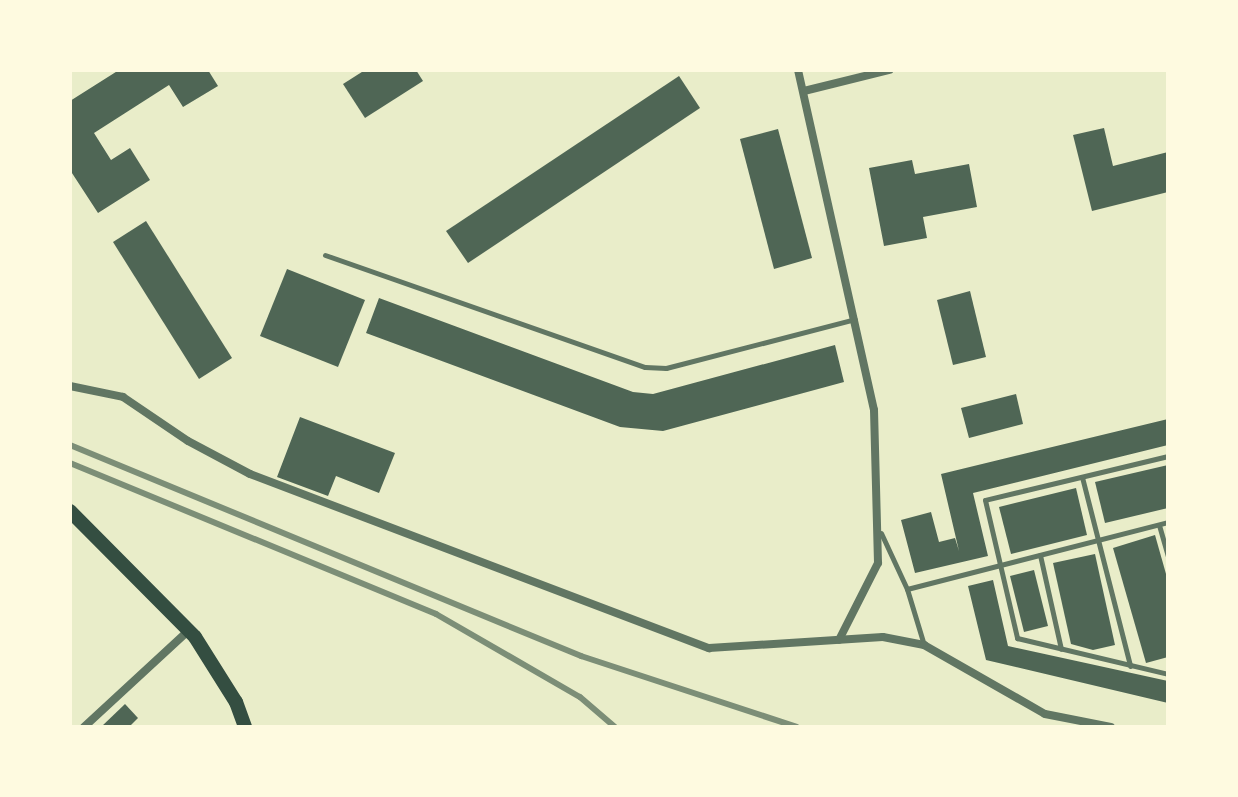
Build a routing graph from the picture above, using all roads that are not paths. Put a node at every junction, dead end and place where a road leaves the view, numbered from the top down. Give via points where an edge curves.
1 (798, 70) edge
2 (889, 70) edge
3 (804, 91) junction
4 (325, 255) dead end
5 (856, 319) junction
6 (70, 386) edge
7 (1168, 456) edge
8 (1082, 477) junction
9 (70, 511) edge
10 (1168, 522) edge
11 (1159, 525) junction
12 (881, 533) junction
13 (1099, 540) junction
14 (1040, 555) junction
15 (1168, 556) edge
16 (1000, 565) junction
17 (907, 589) junction
18 (189, 630) junction
19 (839, 640) junction
20 (924, 645) junction
21 (1061, 649) junction
22 (1130, 666) junction
23 (1168, 674) edge
24 (84, 727) edge
25 (245, 727) edge
26 (1111, 727) edge

1 - 3 street
2 - 3 street
3 - 5 street
4 - 5 lane via 645,367 666,368
5 - 12 street via 874,410
6 - 19 street via 123,397 250,474 709,648
7 - 8 lane
8 - 13 lane
8 - 16 lane via 985,500
9 - 18 main road
10 - 11 lane
11 - 13 lane
11 - 15 lane
12 - 17 lane
12 - 19 street via 878,563
13 - 14 lane
13 - 22 lane
14 - 16 lane
14 - 21 lane
16 - 17 lane
16 - 21 lane via 1017,638
17 - 20 lane
18 - 24 street
18 - 25 main road via 236,702
19 - 20 street via 883,637
20 - 26 street via 1045,714
21 - 22 lane
22 - 23 lane

